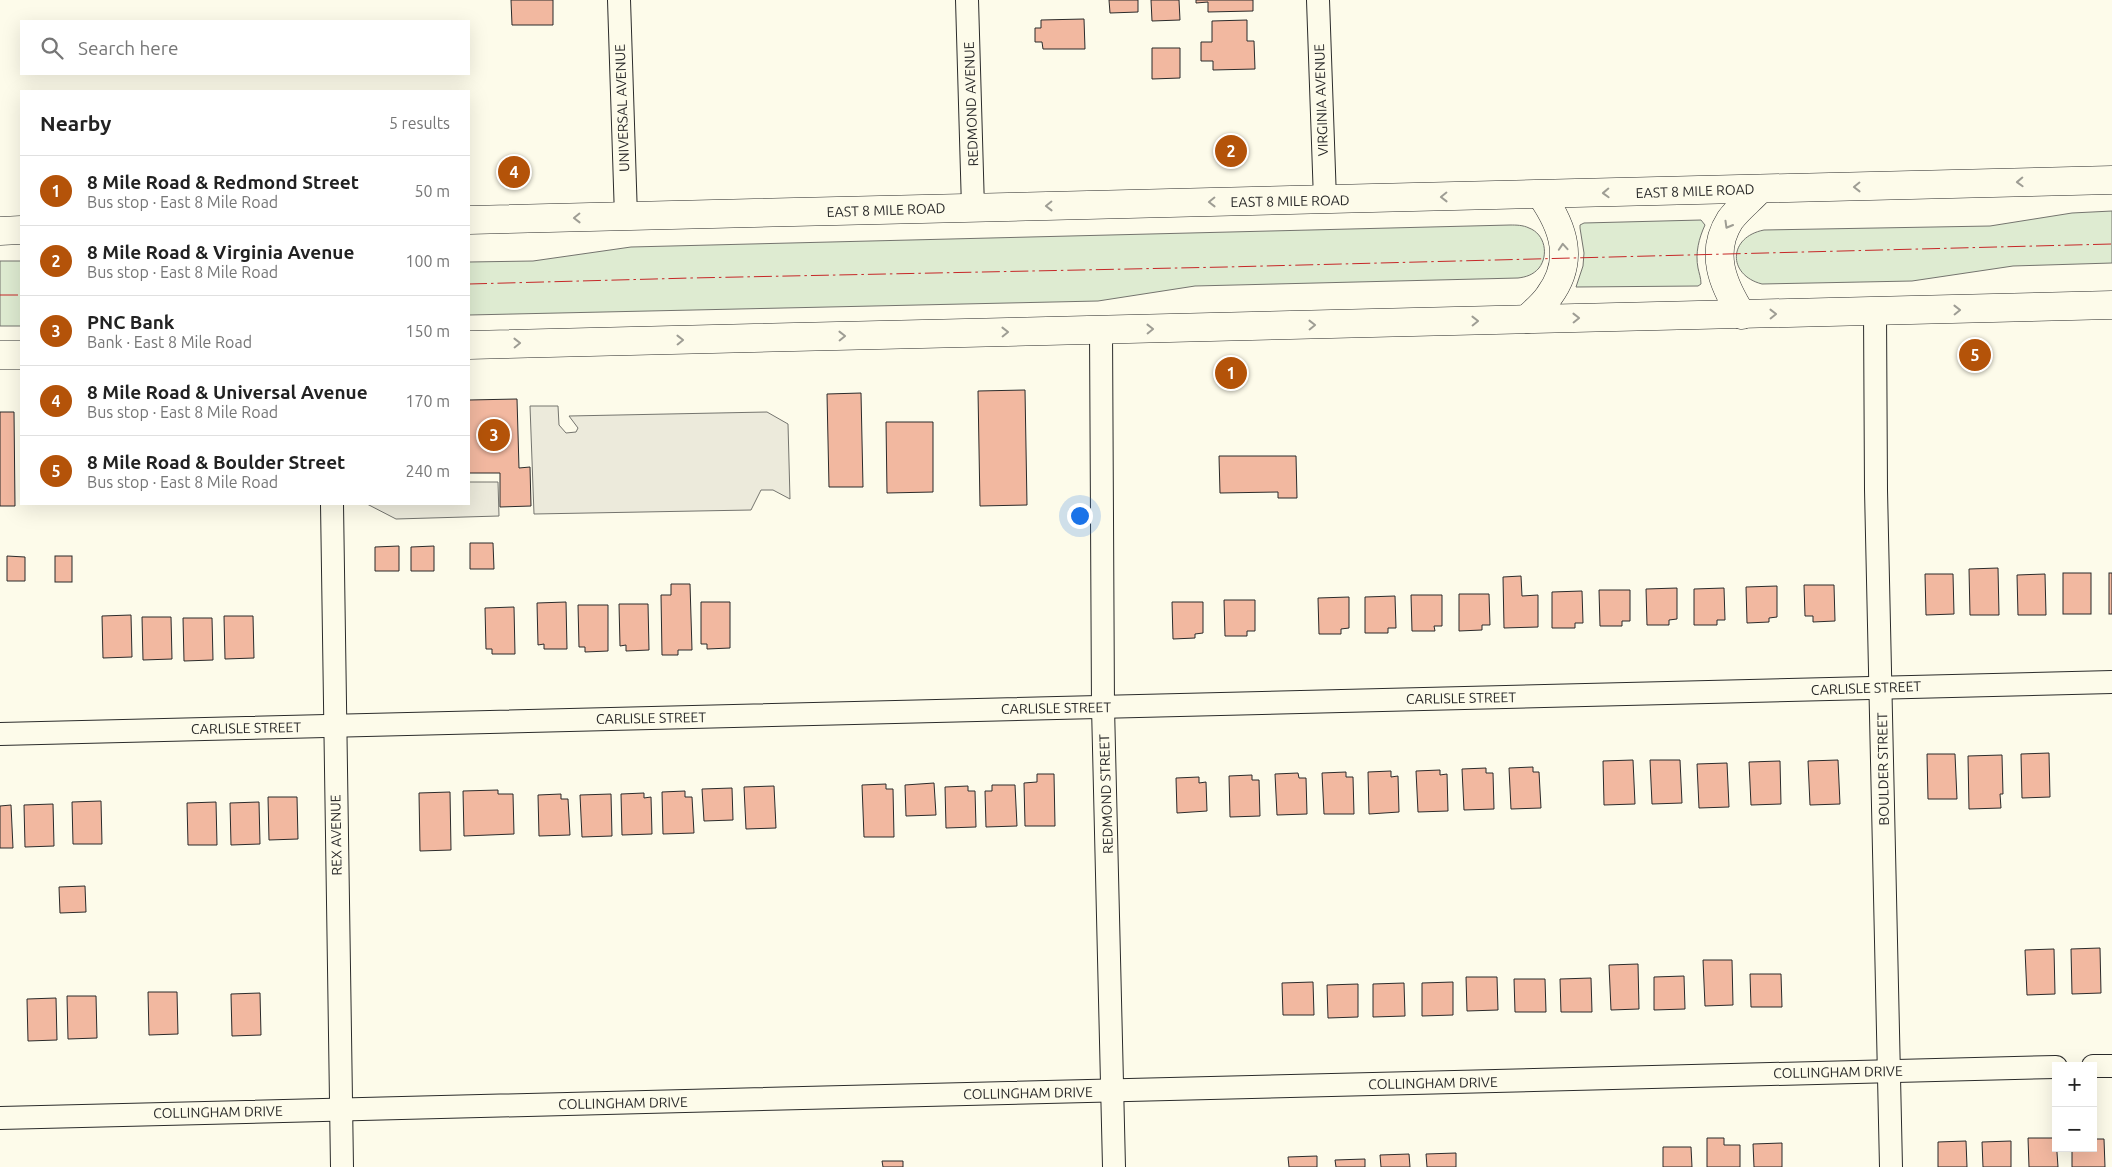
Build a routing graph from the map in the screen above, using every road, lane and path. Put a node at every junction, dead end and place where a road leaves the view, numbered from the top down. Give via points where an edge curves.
1 (619, 0) edge
2 (967, 0) edge
3 (1318, 0) edge
4 (2112, 180) edge
5 (1760, 189) junction
6 (1541, 195) junction
7 (1325, 200) junction
8 (973, 208) junction
9 (626, 217) junction
10 (470, 220) edge
11 (20, 230) edge
12 (0, 231) edge
13 (2112, 305) edge
14 (1875, 312) junction
15 (1742, 315) junction
16 (1527, 319) junction
17 (1101, 330) junction
18 (470, 344) edge
19 (0, 355) edge
20 (20, 355) edge
21 (332, 505) edge
22 (2112, 682) edge
23 (1881, 688) junction
24 (1103, 707) junction
25 (334, 726) junction
26 (0, 734) edge
27 (2097, 1066) edge
28 (2112, 1066) edge
29 (2052, 1067) edge
30 (1889, 1071) junction
31 (1114, 1091) junction
32 (341, 1110) junction
33 (0, 1118) edge
34 (342, 1167) edge
35 (1114, 1167) edge
36 (1891, 1167) edge

1 - 9 street, UNIVERSAL AVENUE
2 - 8 street, REDMOND AVENUE
3 - 7 street, VIRGINIA AVENUE
4 -> 5 highway, EAST 8 MILE ROAD
5 -> 6 highway, EAST 8 MILE ROAD
5 -> 15 highway via 1731,219 1718,251 1724,282
6 -> 7 highway, EAST 8 MILE ROAD
16 -> 6 highway via 1549,296 1563,266 1560,229
7 -> 8 highway, EAST 8 MILE ROAD
8 - 9 highway, EAST 8 MILE ROAD
9 -> 10 highway, EAST 8 MILE ROAD
11 - 12 highway
14 -> 13 highway
15 -> 14 highway
14 - 23 street, BOULDER STREET
16 -> 15 highway
17 -> 16 highway
18 -> 17 highway
17 - 24 street, REDMOND STREET
19 - 20 highway
21 - 25 street, REX AVENUE
22 - 23 street, CARLISLE STREET
23 - 24 street, CARLISLE STREET
23 - 30 street, BOULDER STREET
24 - 25 street, CARLISLE STREET
24 - 31 street, REDMOND STREET
25 - 26 street, CARLISLE STREET
25 - 32 street, REX AVENUE
27 - 28 street
29 - 30 street, COLLINGHAM DRIVE
30 - 31 street, COLLINGHAM DRIVE
30 - 36 street, BOULDER STREET
31 - 32 street, COLLINGHAM DRIVE
31 - 35 street, REDMOND STREET
32 - 33 street, COLLINGHAM DRIVE
32 - 34 street, REX AVENUE

